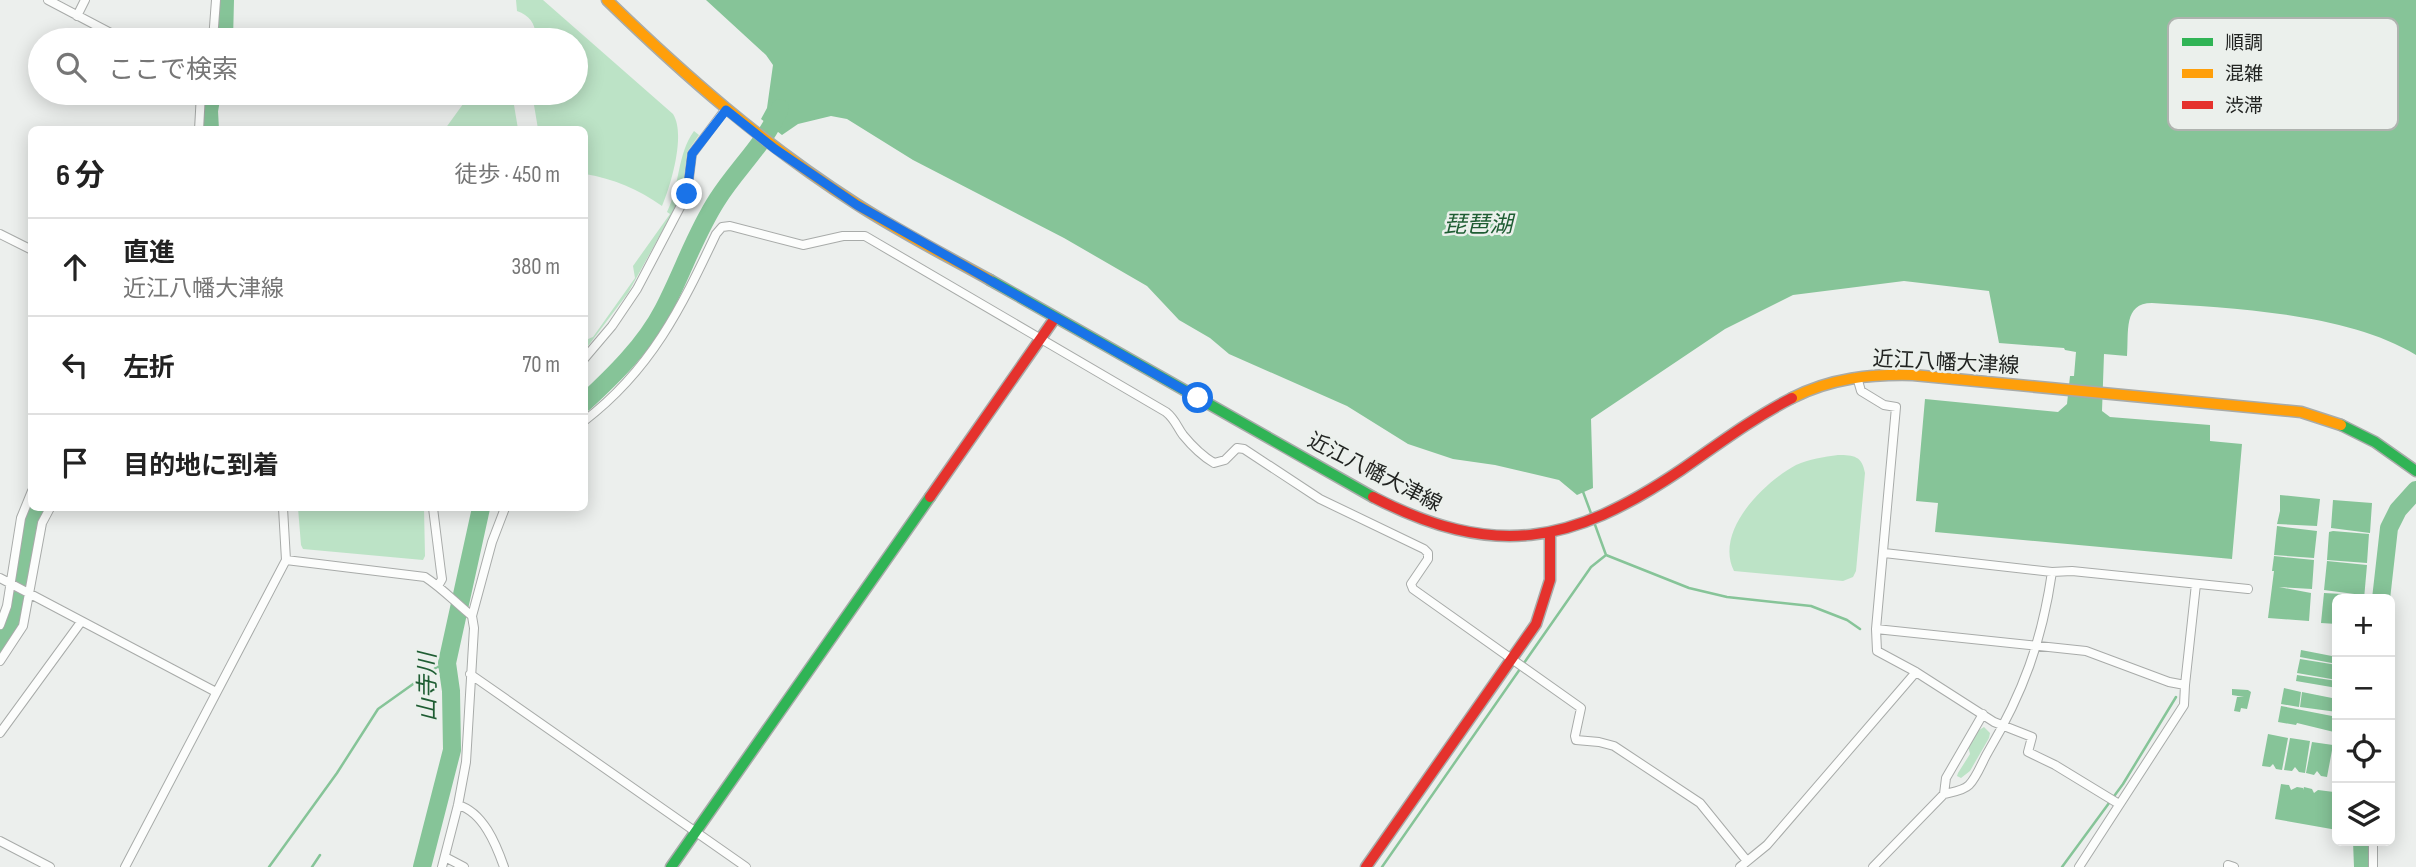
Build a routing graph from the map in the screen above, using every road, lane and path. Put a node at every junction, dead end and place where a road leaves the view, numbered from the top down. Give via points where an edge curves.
1 (48, 0) edge
2 (85, 0) edge
3 (607, 0) edge
4 (215, 1) edge
5 (77, 16) junction
6 (100, 28) edge
7 (214, 28) edge
8 (200, 105) edge
9 (726, 110) junction
10 (199, 126) edge
11 (0, 234) edge
12 (28, 248) edge
13 (1055, 318) junction
14 (1040, 339) junction
15 (588, 354) edge
16 (1857, 377) junction
17 (588, 418) edge
18 (2416, 471) edge
19 (28, 501) edge
20 (48, 511) edge
21 (283, 511) edge
22 (433, 511) edge
23 (504, 511) edge
24 (1550, 534) junction
25 (1884, 553) junction
26 (286, 560) junction
27 (2052, 572) junction
28 (0, 578) edge
29 (2196, 584) junction
30 (12, 585) junction
31 (438, 586) junction
32 (2248, 589) dead end
33 (26, 592) junction
34 (469, 614) junction
35 (81, 622) junction
36 (0, 625) edge
37 (1876, 629) junction
38 (2038, 644) junction
39 (0, 662) edge
40 (1520, 663) junction
41 (1916, 671) junction
42 (470, 674) junction
43 (2185, 685) junction
44 (216, 692) junction
45 (1983, 715) junction
46 (2003, 725) junction
47 (0, 733) edge
48 (1944, 794) junction
49 (2119, 804) junction
50 (458, 805) junction
51 (696, 832) junction
52 (0, 841) edge
53 (2373, 846) edge
54 (445, 857) junction
55 (1744, 864) edge
56 (50, 867) edge
57 (125, 867) edge
58 (442, 867) edge
59 (464, 867) edge
60 (505, 867) edge
61 (671, 867) edge
62 (746, 867) edge
63 (1366, 867) edge
64 (1873, 867) edge
65 (2079, 867) edge
66 (2228, 867) edge
67 (2234, 867) edge
68 (2373, 867) edge

1 - 5 street
2 - 5 street
3 - 9 main road, 近江八幡大津線
4 - 7 street
5 - 6 street
8 - 10 street
9 - 13 main road, 近江八幡大津線 via 867,211
9 - 15 street via 692,154 687,194 637,289
11 - 12 street
13 - 14 main road
13 - 24 main road, 近江八幡大津線 via 1402,511 1480,535
14 - 17 street via 865,236 803,245 722,227 657,345 611,400
14 - 40 street via 1166,412 1204,458 1214,463 1237,448 1244,449 1320,499 1424,549 1428,559 1411,584 1413,589
14 - 51 main road
16 - 18 main road, 近江八幡大津線 via 1903,374 2272,407 2352,428
16 - 24 main road, 近江八幡大津線 via 1815,387 1782,403 1644,493 1599,518
16 - 25 street via 1861,391 1896,407
19 - 30 street via 21,518
20 - 33 street
21 - 26 street
22 - 31 street via 442,572
23 - 34 street
24 - 40 main road via 1553,557 1547,597
25 - 27 street
25 - 37 street
26 - 31 street via 425,577
26 - 44 street
27 - 29 street
27 - 38 street
28 - 30 street
29 - 32 street
29 - 43 street
30 - 33 street
30 - 36 street
31 - 34 street
33 - 35 street
33 - 39 street via 28,610 23,626
34 - 42 street via 474,628
35 - 44 street
35 - 47 street
37 - 38 street
37 - 41 street via 1877,651
38 - 43 street via 2086,651
38 - 46 street
40 - 55 street via 1581,708 1576,740 1614,746 1700,803
40 - 63 main road
41 - 45 street
41 - 55 street via 1767,845
42 - 50 street via 466,762
42 - 51 street
43 - 49 street via 2184,705
44 - 57 street
45 - 46 street
45 - 48 street via 1946,778
46 - 48 street via 1969,785
46 - 49 street via 2032,737 2028,752
48 - 64 street
49 - 65 street
50 - 54 street
50 - 60 street via 477,817
51 - 61 main road
51 - 62 street
52 - 56 street
53 - 68 street
54 - 58 street
54 - 59 street
66 - 67 street

